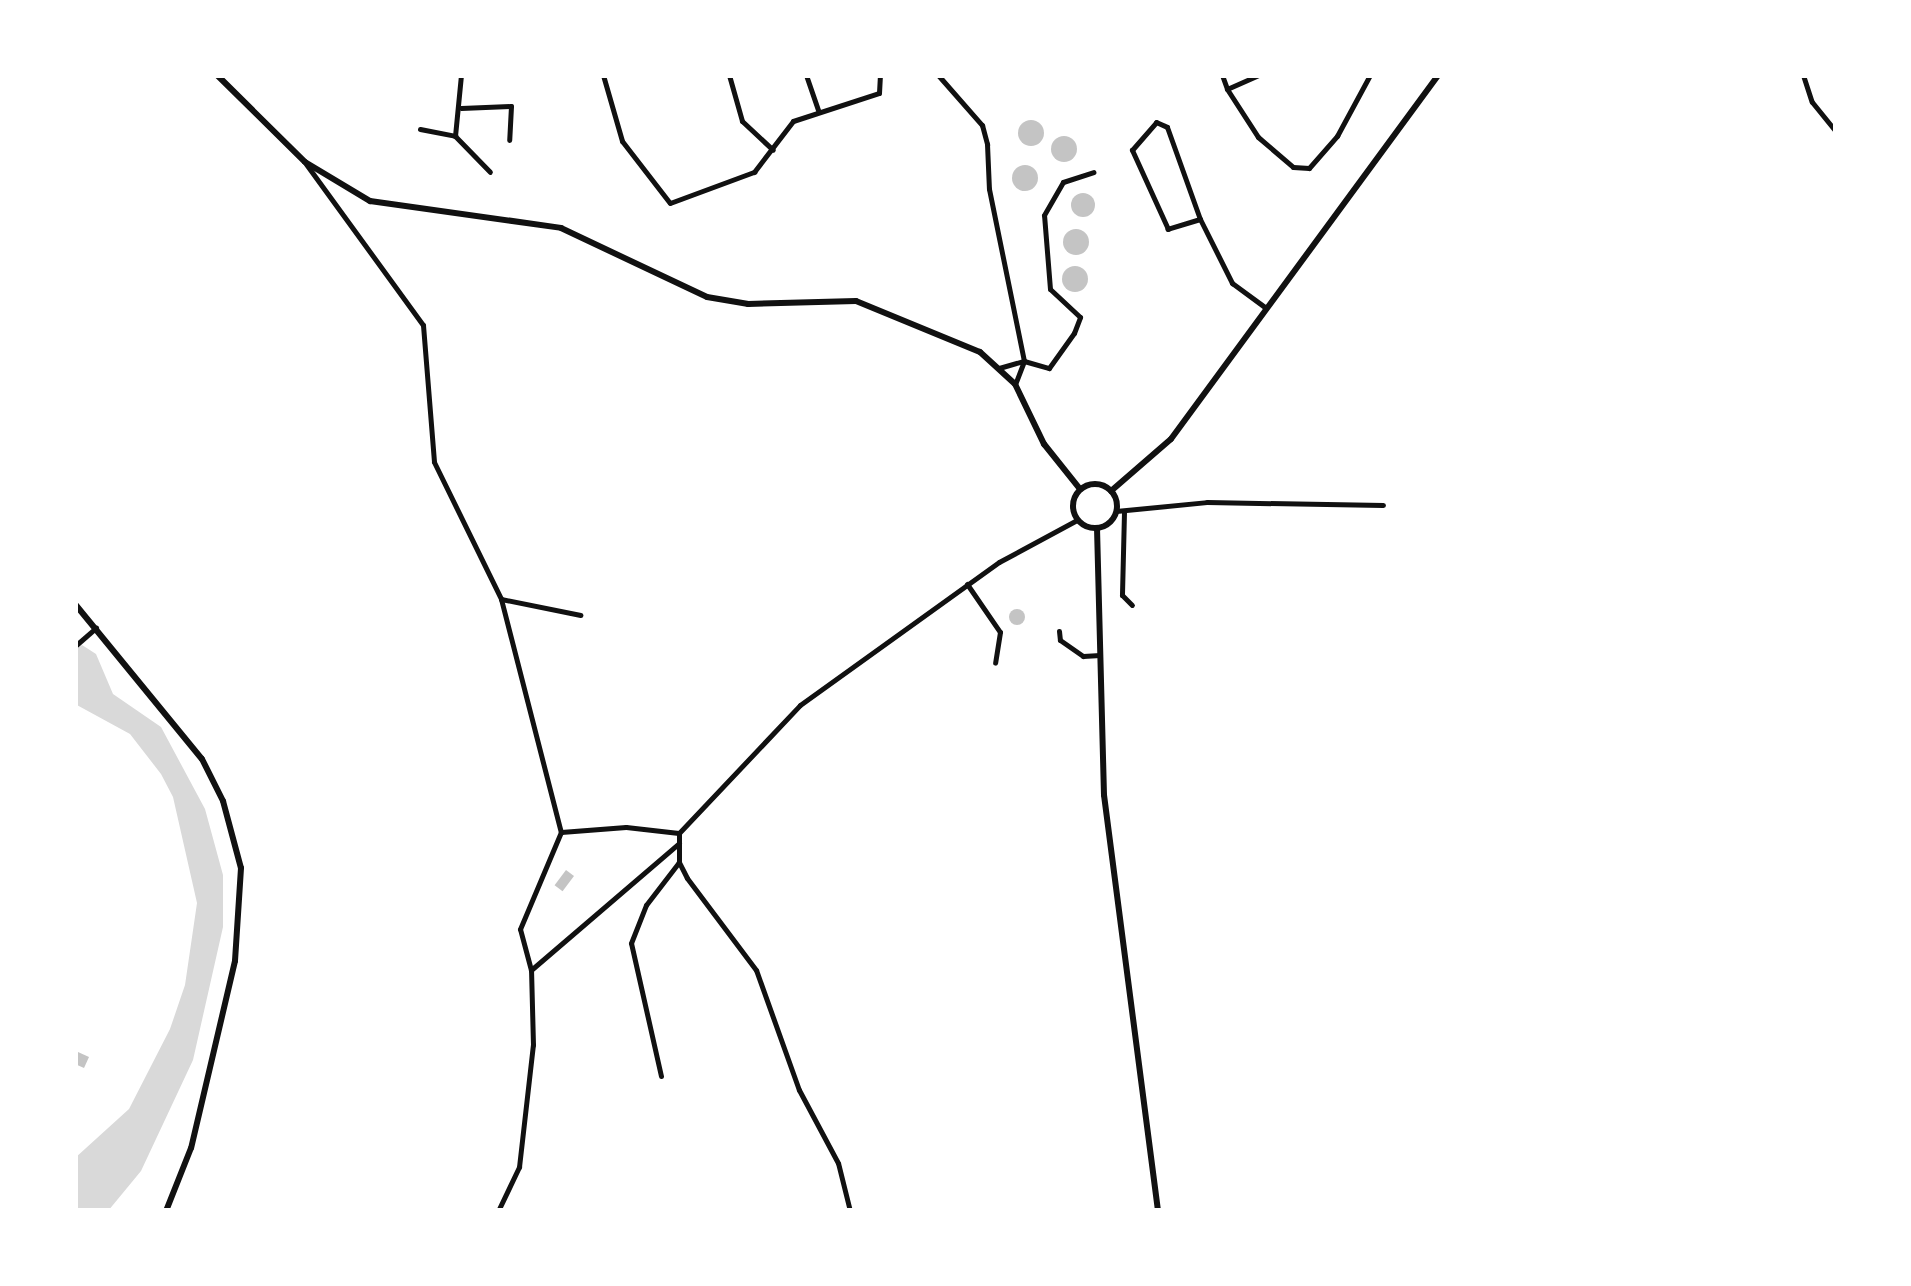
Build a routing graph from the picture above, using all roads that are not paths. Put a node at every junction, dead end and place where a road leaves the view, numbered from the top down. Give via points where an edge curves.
1 (217, 75) edge
2 (460, 75) edge
3 (603, 75) edge
4 (729, 75) edge
5 (806, 75) edge
6 (880, 75) edge
7 (938, 75) edge
8 (1222, 75) edge
9 (1258, 75) edge
10 (1370, 75) edge
11 (1438, 75) edge
12 (1804, 75) edge
13 (1228, 89) junction
14 (460, 108) junction
15 (819, 112) junction
16 (420, 130) dead end
17 (1836, 132) edge
18 (455, 136) junction
19 (510, 140) dead end
20 (773, 150) junction
21 (305, 162) junction
22 (490, 172) dead end
23 (1094, 172) dead end
24 (1200, 220) junction
25 (1266, 308) junction
26 (1024, 361) junction
27 (999, 368) junction
28 (1016, 384) junction
29 (1080, 490) junction
30 (1111, 491) junction
31 (1383, 506) dead end
32 (1120, 511) junction
33 (1077, 520) junction
34 (1097, 528) junction
35 (967, 584) junction
36 (502, 599) junction
37 (75, 604) edge
38 (1132, 605) dead end
39 (580, 615) dead end
40 (96, 628) junction
41 (1059, 631) dead end
42 (77, 644) edge
43 (1103, 655) junction
44 (994, 663) dead end
45 (561, 832) junction
46 (679, 834) junction
47 (679, 842) junction
48 (679, 862) junction
49 (531, 970) junction
50 (660, 1076) dead end
51 (166, 1211) edge
52 (498, 1211) edge
53 (850, 1211) edge
54 (1158, 1211) edge

1 - 21 street
2 - 14 street
3 - 20 street via 632,158 670,203 754,172
4 - 20 street via 742,121
5 - 15 street
6 - 15 street via 879,93
7 - 26 street via 982,126
8 - 13 street
9 - 13 street
10 - 13 street via 1337,136 1309,168 1293,167 1258,137
11 - 25 street
12 - 17 street via 1812,102
14 - 18 street
14 - 19 street via 511,106
15 - 20 street via 793,121
16 - 18 street
18 - 22 street
21 - 27 street via 370,201 575,232 727,303 856,300 980,352
21 - 36 street via 396,283 428,344 427,436 434,462
23 - 26 street via 1063,182 1044,215 1050,289 1080,317 1049,368
24 - 24 street via 1167,127 1156,122 1132,150 1168,230
24 - 25 street via 1232,283
25 - 30 street via 1171,439
26 - 27 street
26 - 28 street
27 - 28 street
28 - 29 street via 1054,460
29 - 30 street via 1094,484
29 - 33 street via 1072,507
30 - 32 street
31 - 32 street via 1208,502
32 - 34 street
32 - 38 street via 1122,595
33 - 34 street
33 - 35 street
34 - 43 street
35 - 44 street via 1000,632
35 - 46 street via 800,705
36 - 39 street
36 - 45 street
37 - 40 street
40 - 42 street
40 - 51 street via 202,759 223,801 241,868 235,962 191,1148
41 - 43 street via 1060,640 1083,656
43 - 54 street via 1104,795
45 - 46 street via 626,826
45 - 49 street via 520,928
46 - 47 street
47 - 48 street
47 - 49 street
48 - 50 street via 646,905 631,943
48 - 53 street via 745,948
49 - 52 street via 519,1166

